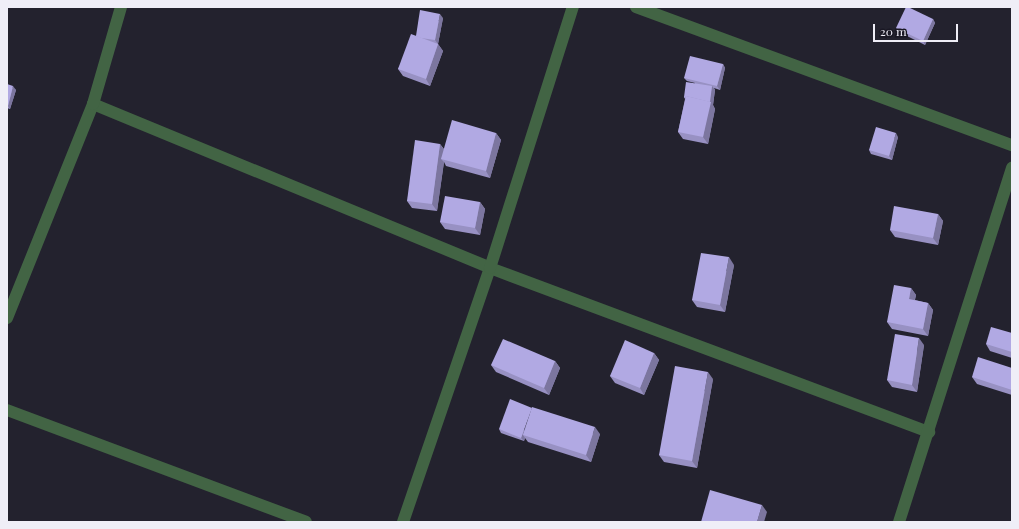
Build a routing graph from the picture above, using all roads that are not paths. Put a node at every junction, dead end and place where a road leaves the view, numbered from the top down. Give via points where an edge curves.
1 (121, 7) edge
2 (574, 7) edge
3 (636, 7) edge
4 (93, 104) junction
5 (1012, 146) edge
6 (1012, 168) edge
7 (490, 268) junction
8 (7, 318) edge
9 (7, 410) edge
10 (929, 432) junction
11 (306, 522) edge
12 (403, 522) edge
13 (899, 522) edge

1 - 4 street
2 - 7 street
3 - 5 street
4 - 7 street
4 - 8 street
6 - 10 street
7 - 10 street
7 - 12 street
9 - 11 street
10 - 13 street

